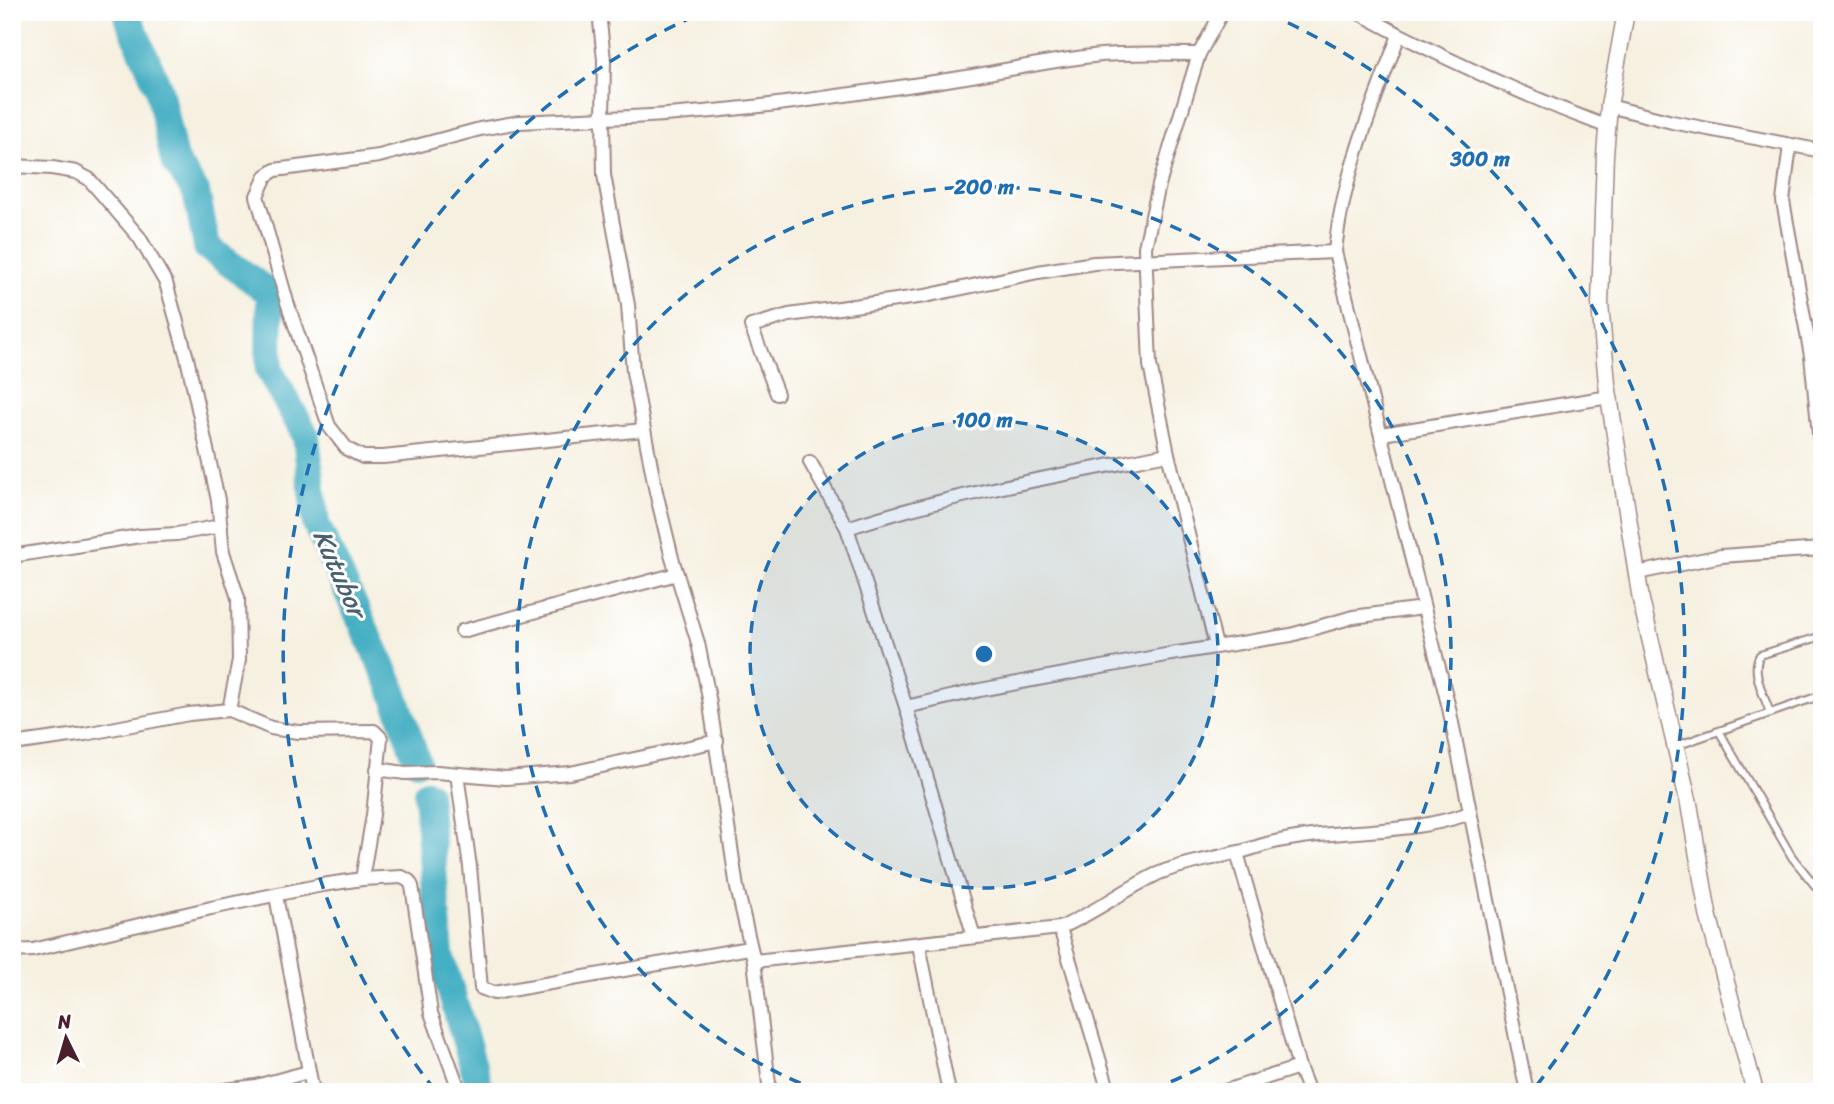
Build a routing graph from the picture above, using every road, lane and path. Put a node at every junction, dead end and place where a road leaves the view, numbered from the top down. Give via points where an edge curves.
1 (599, 12) edge
2 (1222, 12) edge
3 (1357, 12) edge
4 (1626, 12) edge
5 (1399, 35) junction
6 (1199, 54) junction
7 (1609, 106) junction
8 (603, 118) junction
9 (1608, 127) junction
10 (1790, 145) junction
11 (1822, 151) edge
12 (12, 166) edge
13 (1335, 252) junction
14 (1145, 262) junction
15 (1816, 356) edge
16 (777, 394) dead end
17 (1609, 397) junction
18 (643, 430) junction
19 (1382, 434) junction
20 (1168, 454) junction
21 (810, 462) dead end
22 (1822, 464) edge
23 (221, 526) junction
24 (847, 528) junction
25 (1822, 549) edge
26 (12, 556) edge
27 (1637, 573) junction
28 (677, 574) junction
29 (1423, 608) junction
30 (462, 631) dead end
31 (1822, 636) edge
32 (1216, 646) junction
33 (1822, 695) edge
34 (906, 707) junction
35 (229, 710) junction
36 (1770, 713) junction
37 (1718, 731) junction
38 (717, 741) junction
39 (12, 744) edge
40 (1674, 747) junction
41 (377, 769) junction
42 (457, 774) junction
43 (1469, 813) junction
44 (1237, 853) junction
45 (362, 879) junction
46 (1822, 894) edge
47 (276, 896) junction
48 (1060, 928) junction
49 (974, 937) junction
50 (919, 945) junction
51 (750, 948) junction
52 (12, 951) edge
53 (754, 961) junction
54 (1299, 1067) junction
55 (308, 1072) junction
56 (209, 1092) edge
57 (313, 1092) edge
58 (460, 1092) edge
59 (770, 1092) edge
60 (949, 1092) edge
61 (1109, 1092) edge
62 (1222, 1092) edge
63 (1309, 1092) edge
64 (1527, 1092) edge
65 (1755, 1092) edge

1 - 8 street
2 - 6 street
3 - 5 street
4 - 7 street
5 - 9 street
5 - 13 street via 1359,144
6 - 8 street via 1096,55 812,100 669,116
6 - 14 street via 1149,219
7 - 9 street
7 - 10 street
8 - 18 street via 604,175 628,304
8 - 18 street via 520,121 379,156 275,170 266,176 257,196 329,426 347,449 363,457 383,457
9 - 17 street via 1600,304
10 - 11 street
10 - 15 street via 1783,201
12 - 23 street via 76,172 89,180 155,261 166,283 187,358
13 - 14 street
13 - 19 street
14 - 16 street via 1038,272 925,296 789,315 751,326
14 - 20 street via 1150,365
15 - 22 street
17 - 19 street
17 - 27 street
18 - 28 street
19 - 29 street
20 - 24 street via 960,497
20 - 32 street
21 - 24 street
23 - 26 street
23 - 35 street via 223,552 238,598 240,639
24 - 34 street
25 - 27 street via 1721,556
27 - 40 street
28 - 30 street
28 - 38 street via 698,643
29 - 32 street via 1353,617 1291,635
29 - 43 street
31 - 36 lane via 1760,655 1756,669
32 - 34 street
33 - 36 lane
34 - 49 street
35 - 39 street
35 - 41 street via 271,728 298,732 374,731 381,738
36 - 37 lane
37 - 40 lane
37 - 46 lane via 1792,857
38 - 42 street via 570,773 506,778
38 - 51 street
40 - 65 street via 1708,914
41 - 42 street
41 - 45 street
42 - 51 street via 481,988 494,993
43 - 44 street via 1400,830 1306,836
43 - 64 street
44 - 48 street via 1158,874
44 - 54 street
45 - 47 street
45 - 58 street via 402,877 412,886 431,1013
47 - 52 street
47 - 55 street
48 - 49 street
48 - 61 street
49 - 50 street
50 - 53 street
50 - 60 street
51 - 53 street
53 - 59 street
54 - 62 street
54 - 63 street
55 - 56 street
55 - 57 street

